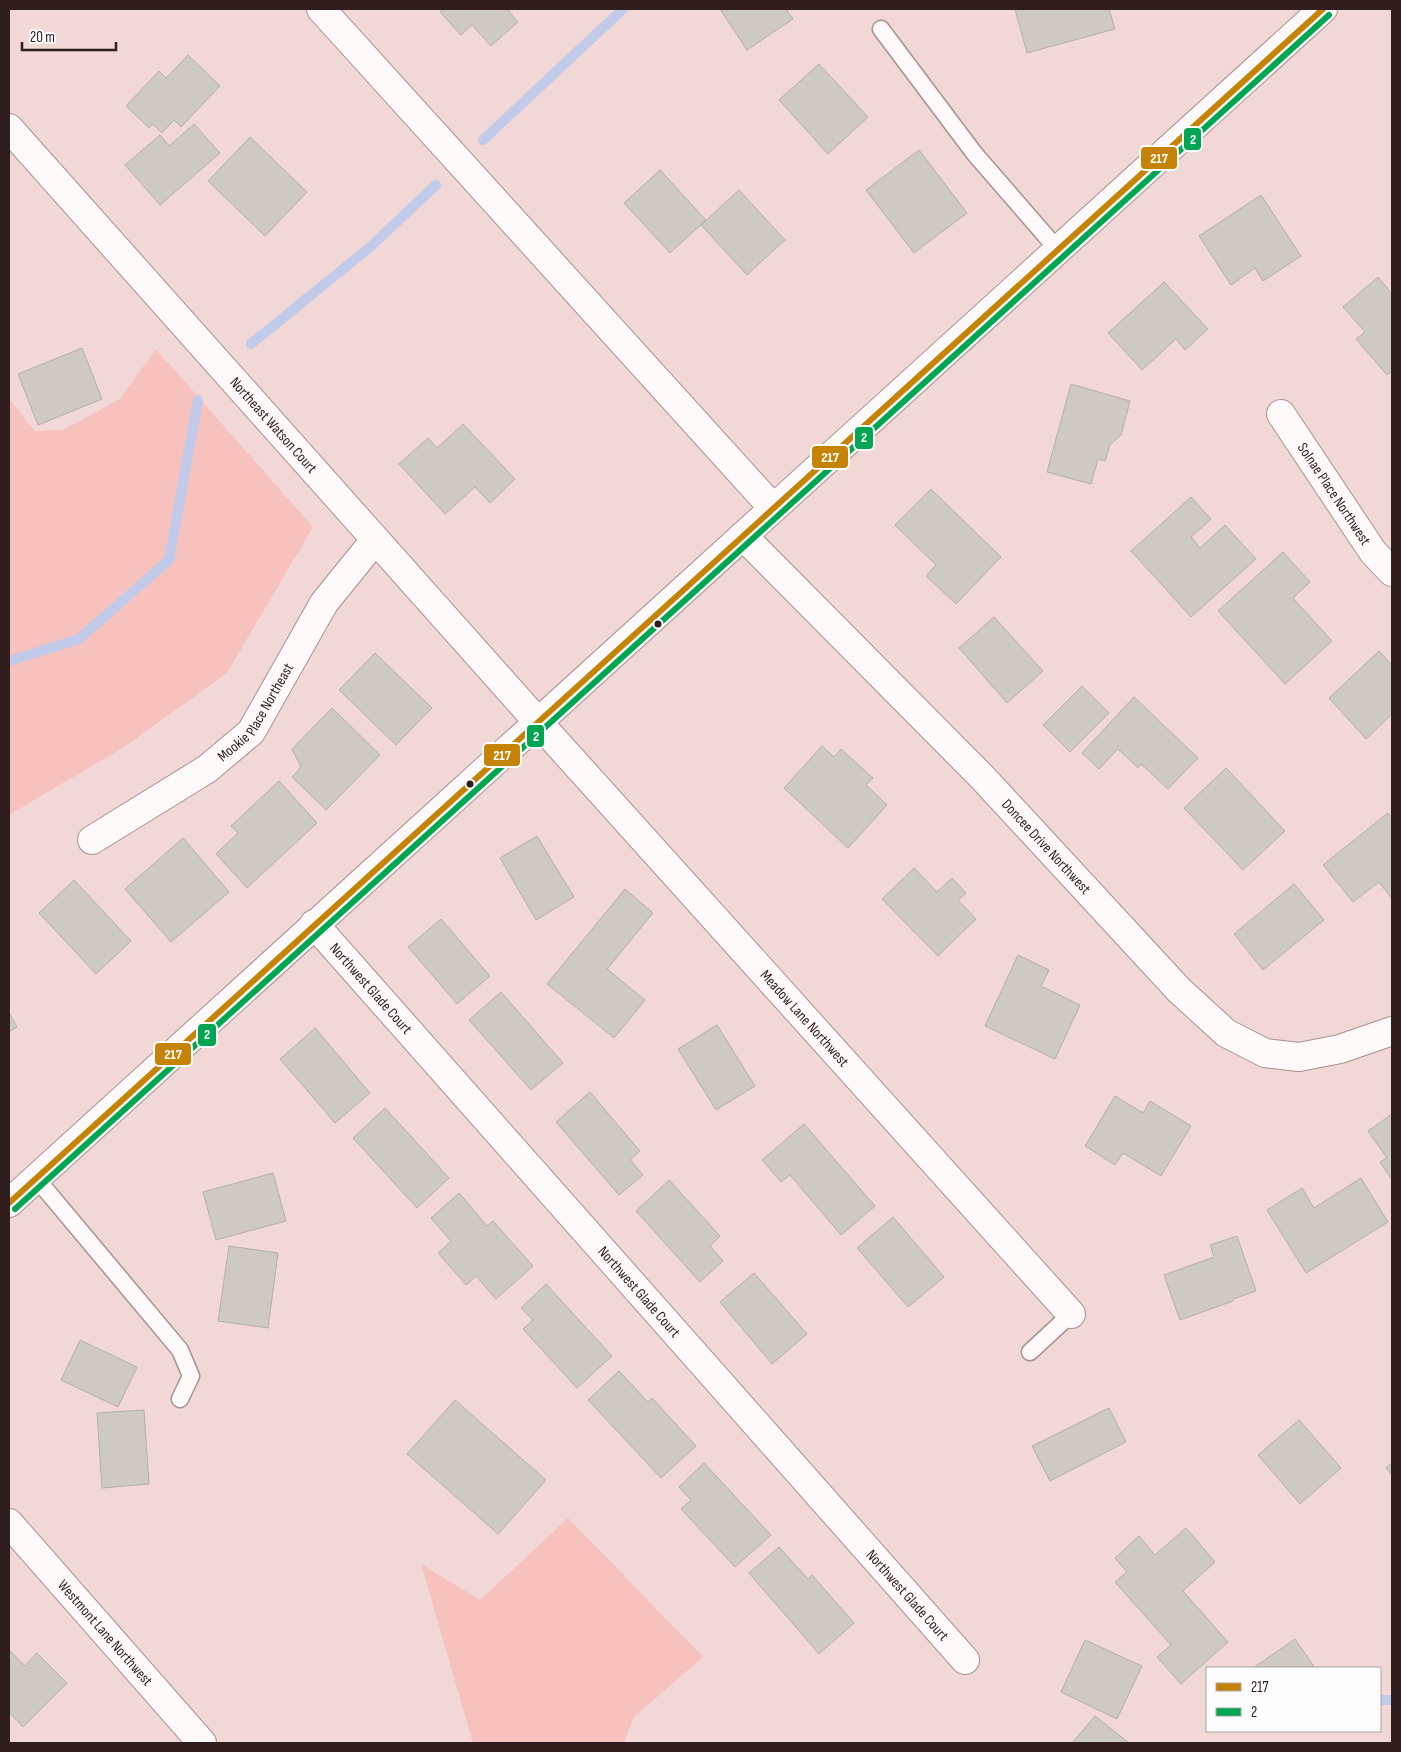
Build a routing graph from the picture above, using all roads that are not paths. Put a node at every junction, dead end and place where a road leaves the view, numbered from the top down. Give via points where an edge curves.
1 (321, 9) edge
2 (1323, 9) edge
3 (881, 29) dead end
4 (9, 128) edge
5 (1058, 250) junction
6 (1280, 414) dead end
7 (773, 508) junction
8 (743, 536) junction
9 (376, 540) junction
10 (1392, 572) edge
11 (538, 722) junction
12 (92, 840) dead end
13 (314, 924) junction
14 (1392, 1030) edge
15 (36, 1178) junction
16 (9, 1203) edge
17 (1071, 1314) joint
18 (1030, 1352) dead end
19 (180, 1399) dead end
20 (9, 1523) edge
21 (965, 1660) dead end
22 (202, 1743) edge

1 - 7 street
2 - 5 street
3 - 5 lane via 974,154
4 - 9 street, Northeast Watson Court
5 - 7 street
6 - 10 street, Solnae Place Northwest via 1373,552
7 - 8 street
8 - 11 street
8 - 14 street, Doncee Drive Northwest via 983,778 1179,990 1226,1033 1265,1053 1299,1057 1340,1049
9 - 11 street, Northeast Watson Court
9 - 12 street, Mookie Place Northeast via 324,603 251,732 207,769
11 - 13 street
11 - 17 street, Meadow Lane Northwest
13 - 15 street
13 - 21 street, Northwest Glade Court
15 - 16 street
15 - 19 lane via 180,1350 191,1376
17 - 18 lane
20 - 22 street, Westmont Lane Northwest

